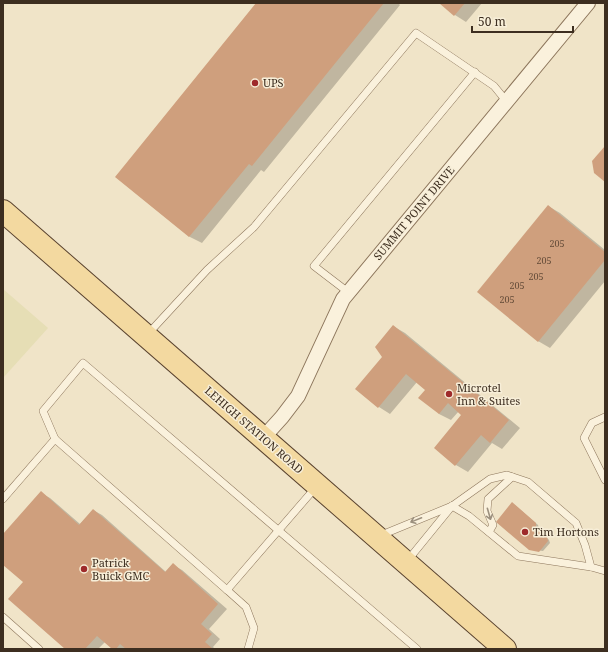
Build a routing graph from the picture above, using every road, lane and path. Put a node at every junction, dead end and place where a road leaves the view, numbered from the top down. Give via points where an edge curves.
1 (587, 4) edge
2 (475, 72) junction
3 (507, 102) junction
4 (3, 211) edge
5 (348, 292) junction
6 (146, 336) junction
7 (605, 417) edge
8 (263, 438) junction
9 (55, 440) junction
10 (512, 477) junction
11 (605, 480) edge
12 (318, 485) junction
13 (3, 499) edge
14 (452, 506) junction
15 (278, 530) junction
16 (489, 532) junction
17 (377, 537) junction
18 (406, 562) junction
19 (591, 567) junction
20 (605, 571) edge
21 (227, 590) junction
22 (3, 617) edge
23 (39, 649) edge
24 (248, 649) edge
25 (417, 649) edge
26 (506, 649) edge

1 - 3 street, SUMMIT POINT DRIVE
2 - 3 lane via 494,86
2 - 5 lane via 314,266
2 - 6 lane via 416,33 254,227 207,270
3 - 5 street, SUMMIT POINT DRIVE
4 - 6 main road, LEHIGH STATION ROAD
5 - 8 street, SUMMIT POINT DRIVE via 298,396
6 - 8 main road, LEHIGH STATION ROAD
7 - 11 lane via 592,423 584,438
8 - 12 main road, LEHIGH STATION ROAD
9 - 13 lane
9 - 15 lane via 43,411 83,363
9 - 21 lane
10 - 14 lane via 507,475 490,479
10 -> 16 lane via 488,499 487,511 493,525
10 - 19 lane via 528,482 576,523
12 - 15 lane
12 - 17 main road, LEHIGH STATION ROAD
14 - 16 lane
14 -> 17 lane
14 - 18 lane
15 - 21 lane
15 - 25 lane
16 - 19 lane via 518,556
17 - 18 main road, LEHIGH STATION ROAD
18 - 26 main road, LEHIGH STATION ROAD
19 - 20 lane
21 - 24 lane via 246,607 254,628
22 - 23 lane

